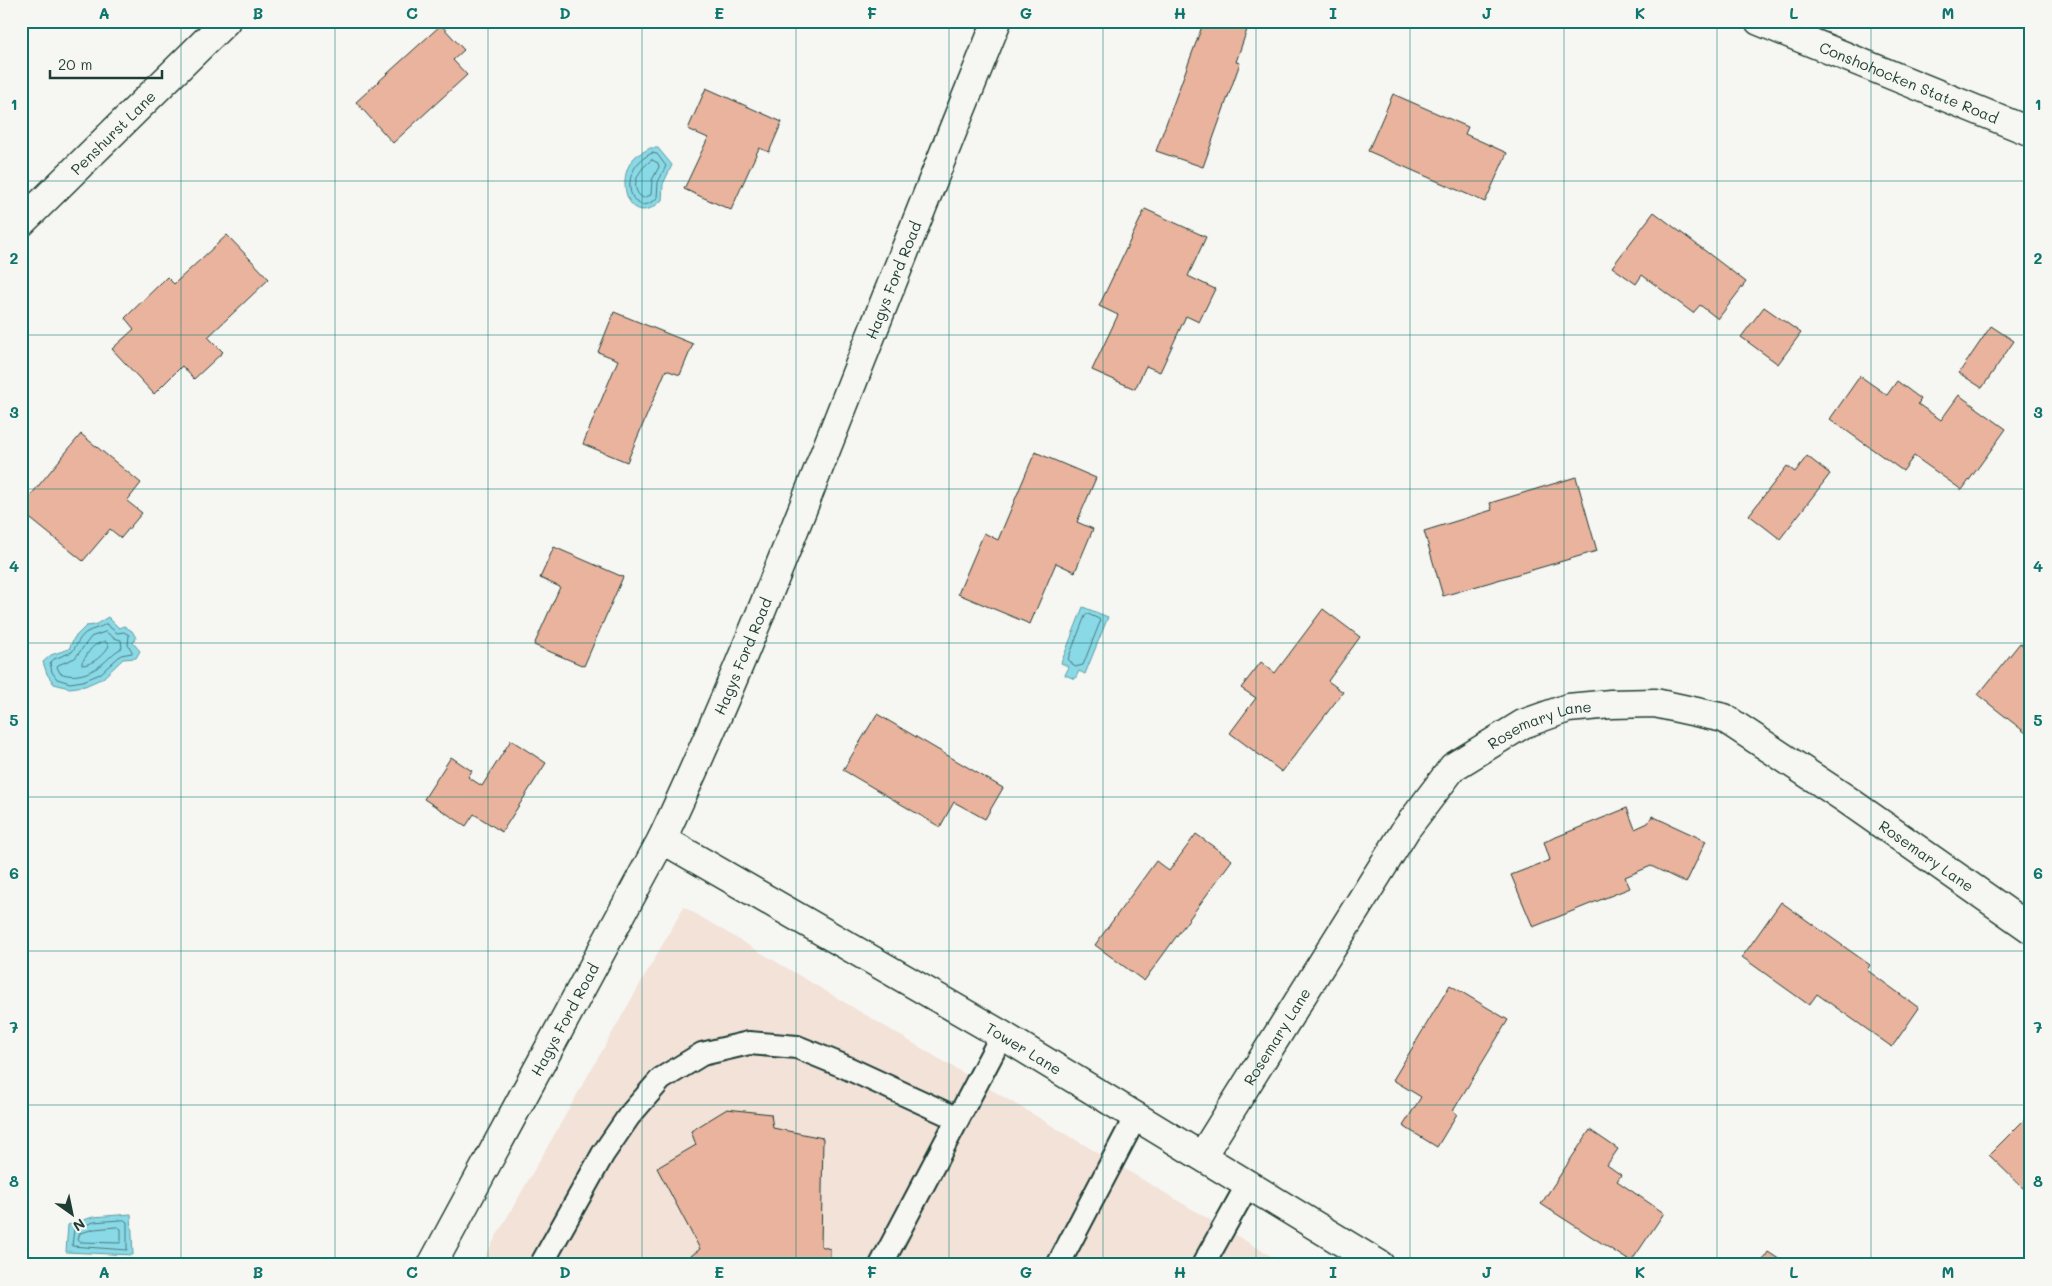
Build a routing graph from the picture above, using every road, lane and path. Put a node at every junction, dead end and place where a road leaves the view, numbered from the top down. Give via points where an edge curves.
1 (226, 21) edge
2 (997, 21) edge
3 (1759, 21) edge
4 (2031, 132) edge
5 (21, 223) edge
6 (662, 839) junction
7 (2031, 928) edge
8 (1002, 1035) junction
9 (1136, 1116) junction
10 (958, 1119) junction
11 (1202, 1156) junction
12 (1248, 1184) junction
13 (432, 1265) edge
14 (541, 1265) edge
15 (881, 1265) edge
16 (1058, 1265) edge
17 (1203, 1265) edge
18 (1380, 1265) edge

1 - 5 street, Penshurst Lane
2 - 6 street, Hagys Ford Road via 784,556
3 - 4 street, Conshohocken State Road
6 - 8 street, Tower Lane
6 - 13 street, Hagys Ford Road
7 - 11 street, Rosemary Lane via 1724,718 1655,703 1568,708 1523,724 1453,767 1406,829
8 - 9 street, Tower Lane
8 - 10 lane
9 - 11 street, Tower Lane
9 - 16 lane
10 - 14 lane via 797,1047 749,1043 702,1054 661,1080 629,1116 603,1154
10 - 15 lane
11 - 12 street, Tower Lane
12 - 17 lane
12 - 18 street, Tower Lane

